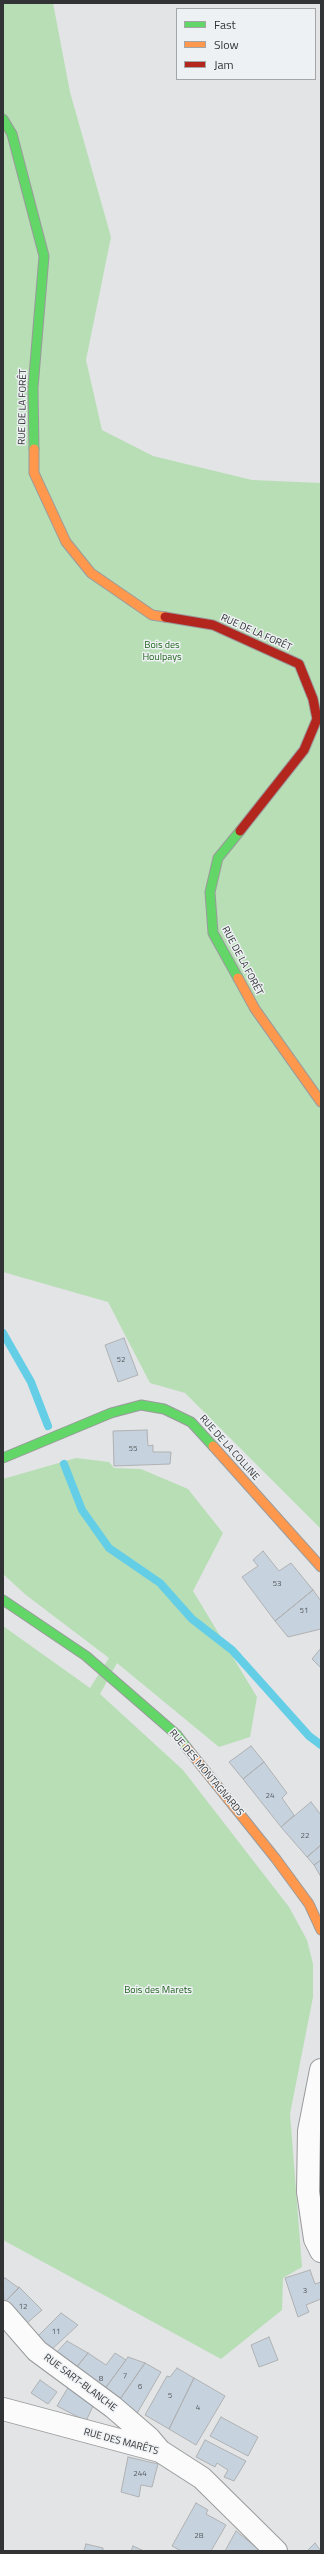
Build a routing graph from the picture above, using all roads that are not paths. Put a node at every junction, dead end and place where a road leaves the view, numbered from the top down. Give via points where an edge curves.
1 (3, 119) edge
2 (321, 1102) edge
3 (3, 1458) edge
4 (321, 1567) edge
5 (3, 1600) edge
6 (321, 1930) edge
7 (321, 2070) edge
8 (321, 2251) edge
9 (3, 2312) edge
10 (3, 2409) edge
11 (160, 2451) junction
12 (276, 2551) edge

1 - 2 main road, RUE DE LA FORÊT via 12,134 44,256 33,388 34,473 66,542 91,573 152,615 213,625 299,664 313,699 317,719 304,750 218,858 210,892 213,933 255,1009
3 - 4 main road, RUE DE LA COLLINE via 111,1413 141,1405 164,1409 191,1422
5 - 6 main road, RUE DES MONTAGNARDS via 86,1656 177,1735 276,1859 309,1904
7 - 8 street via 309,2131 308,2192 315,2239
9 - 11 street, RUE SART-BLANCHE via 37,2351 113,2407
10 - 11 street, RUE DES MARÊTS
11 - 12 street, RUE DES MARÊTS via 202,2478

